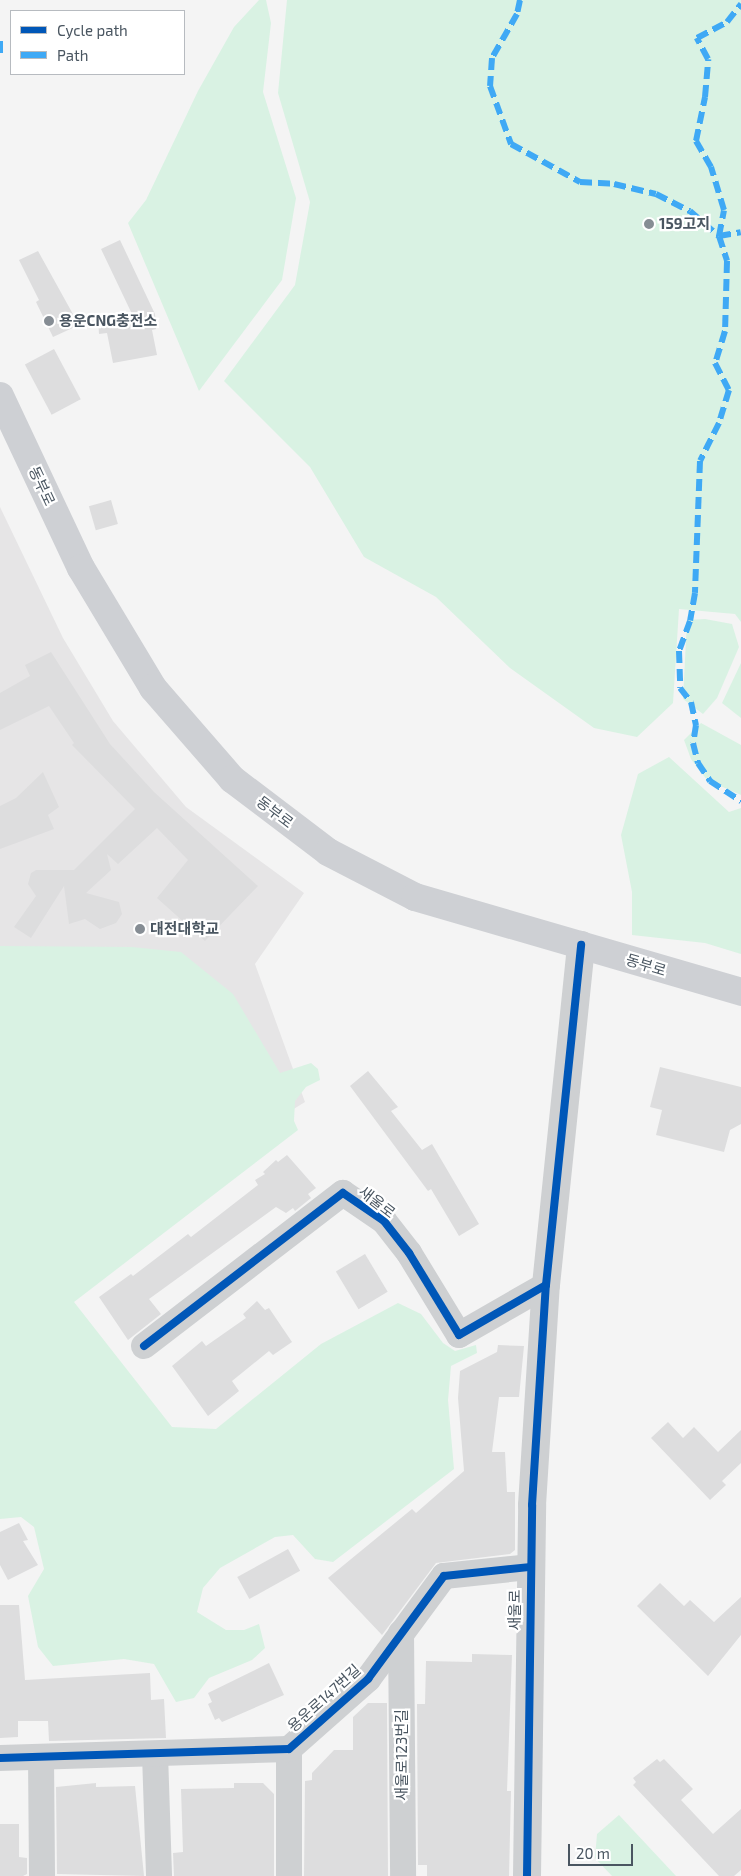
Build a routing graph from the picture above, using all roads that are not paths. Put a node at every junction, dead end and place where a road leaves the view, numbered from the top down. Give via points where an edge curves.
1 (0, 396) edge
2 (581, 945) junction
3 (741, 992) edge
4 (546, 1285) junction
5 (144, 1346) dead end
6 (529, 1567) junction
7 (401, 1633) junction
8 (289, 1748) junction
9 (155, 1754) junction
10 (0, 1758) edge
11 (41, 1758) junction
12 (42, 1876) edge
13 (159, 1876) edge
14 (289, 1876) edge
15 (403, 1876) edge
16 (527, 1876) edge

1 - 2 main road, 동부로 via 81,568 153,688 232,779 328,852 415,897
2 - 3 main road, 동부로
2 - 4 street, 새울로
4 - 5 street, 새울로 via 460,1335 409,1253 384,1221 343,1193
4 - 6 street, 새울로
6 - 7 street, 용운로147번길 via 444,1576
6 - 16 street, 새울로
7 - 8 street, 용운로147번길 via 368,1679
7 - 15 street, 새울로123번길
8 - 9 street, 용운로147번길
8 - 14 street
9 - 11 street, 용운로147번길
9 - 13 street
10 - 11 street, 용운로147번길
11 - 12 street

